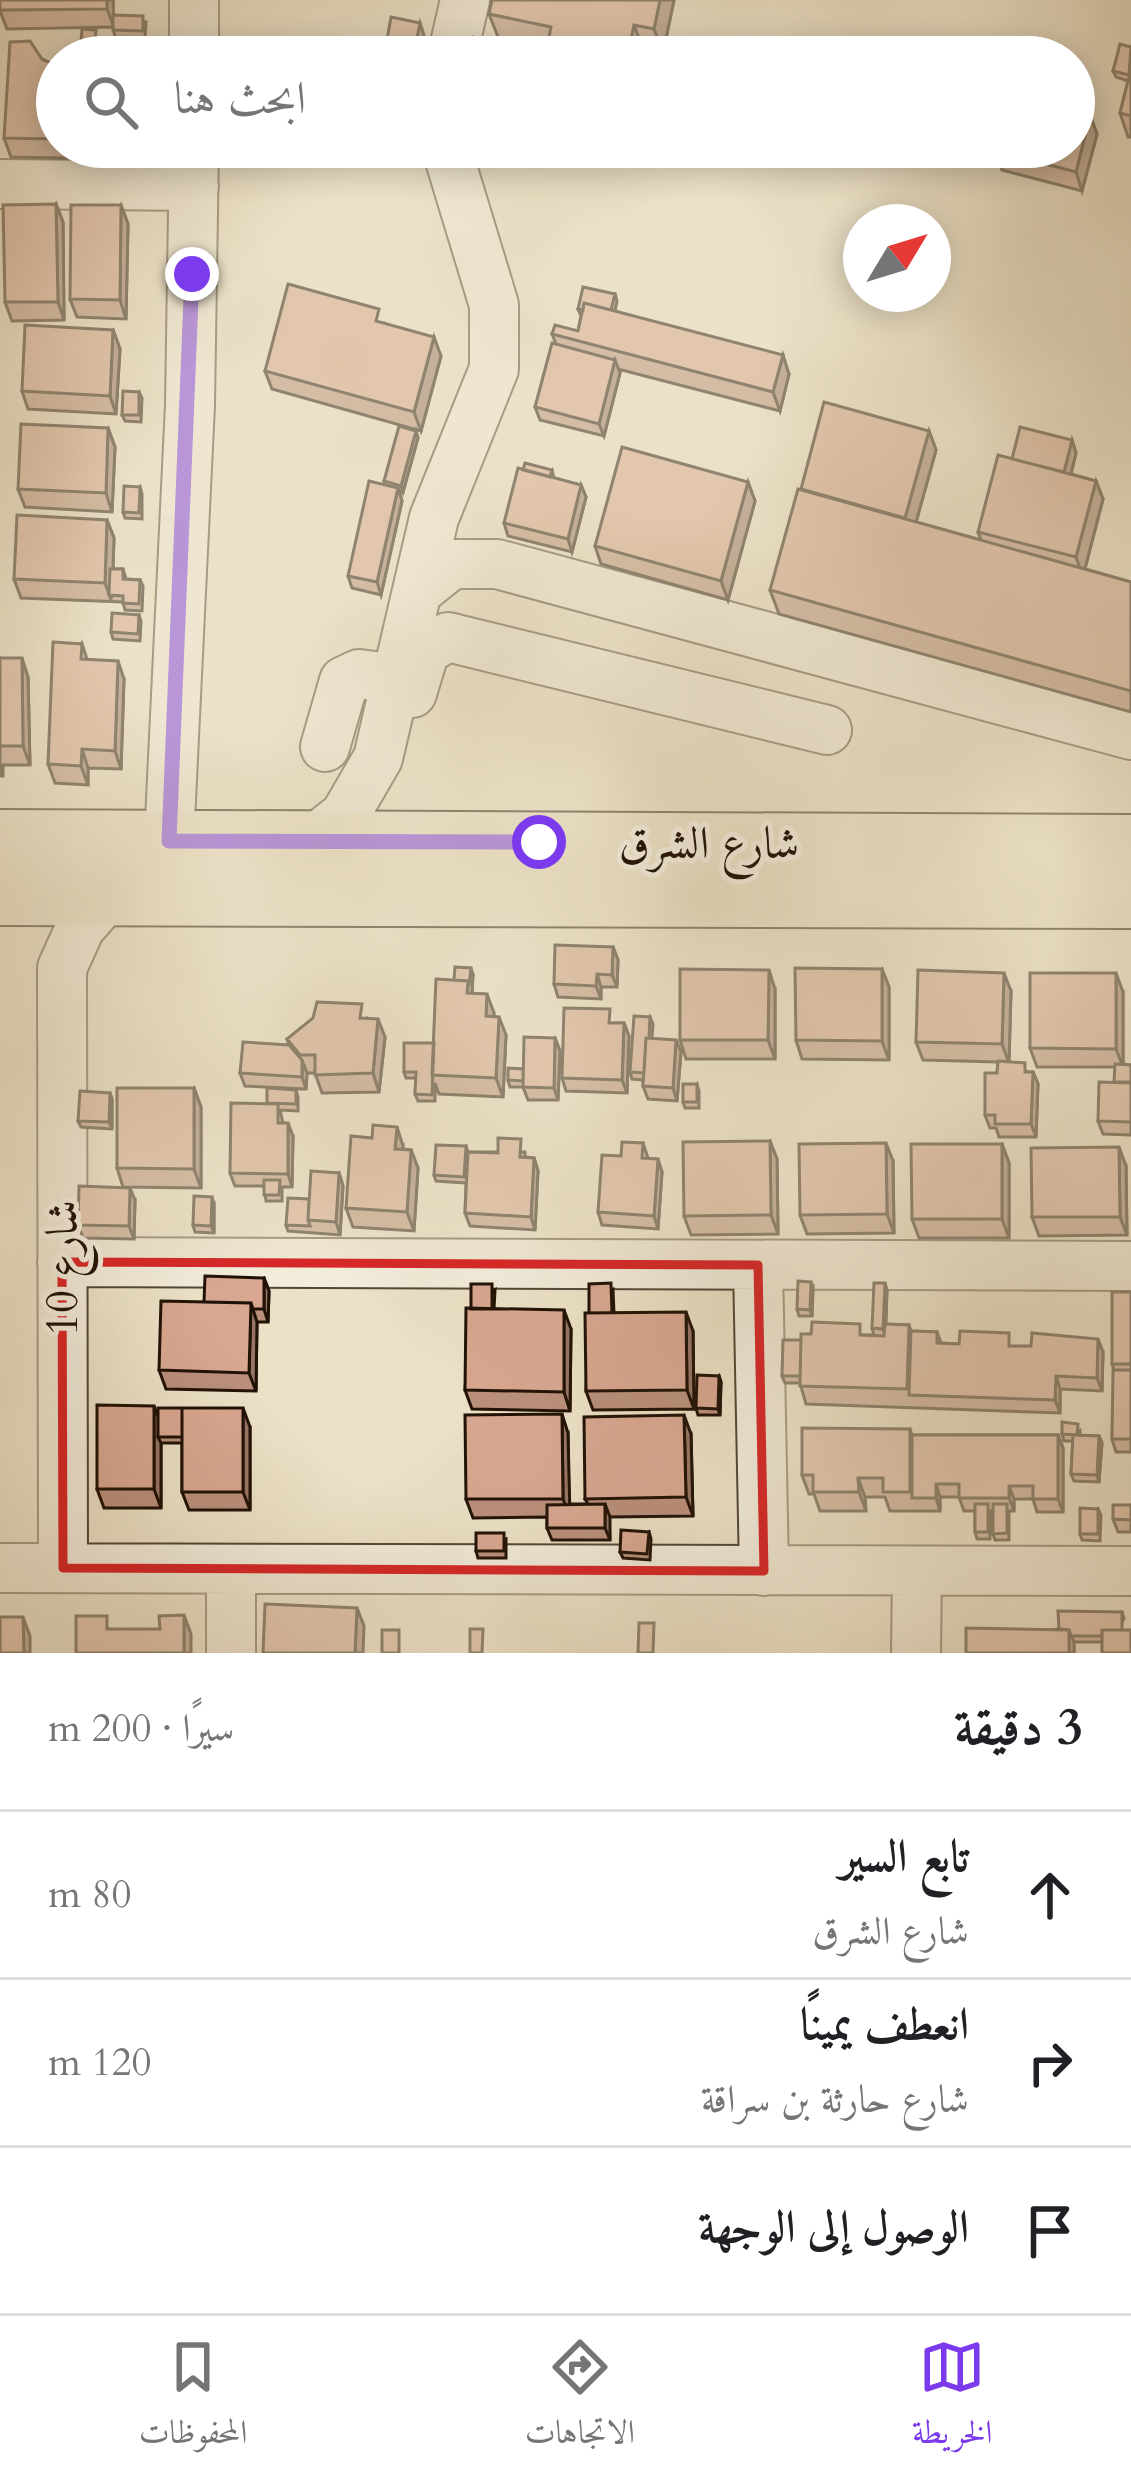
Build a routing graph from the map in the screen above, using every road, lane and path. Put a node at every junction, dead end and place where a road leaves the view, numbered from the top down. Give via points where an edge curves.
1 (194, 0) edge
2 (465, 0) edge
3 (194, 36) edge
4 (457, 36) edge
5 (183, 168) edge
6 (194, 168) edge
7 (452, 168) edge
8 (0, 184) edge
9 (448, 474) junction
10 (496, 564) junction
11 (418, 591) junction
12 (398, 679) junction
13 (827, 730) dead end
14 (1131, 735) edge
15 (325, 747) dead end
16 (370, 778) junction
17 (169, 841) junction
18 (17, 842) edge
19 (311, 842) junction
20 (1131, 845) edge
21 (109, 895) junction
22 (0, 897) edge
23 (1121, 905) edge
24 (62, 968) junction
25 (62, 1262) junction
26 (758, 1264) junction
27 (1131, 1266) edge
28 (0, 1568) edge
29 (63, 1568) junction
30 (231, 1569) junction
31 (764, 1571) junction
32 (1131, 1571) edge
33 (916, 1572) junction
34 (231, 1653) edge
35 (916, 1653) edge

1 - 3 street
2 - 4 street
5 - 8 street
6 - 17 street
7 - 9 street via 497,326 494,369
9 - 10 street via 470,532
9 - 11 street
10 - 11 street via 452,564
10 - 14 street
11 - 12 street
12 - 15 street via 358,674 344,681
12 - 16 street
13 - 16 street via 448,637 425,650 397,742
16 - 19 street via 345,815
17 - 18 main road, شارع الشرق
17 - 19 main road, شارع الشرق
19 - 20 main road, شارع الشرق
21 - 22 main road, شارع الشرق
21 - 23 main road, شارع الشرق
21 - 24 street, شارع 10 via 80,928
22 - 24 street
24 - 25 street, شارع 10
25 - 26 street
25 - 29 street, شارع 10
26 - 27 street
26 - 31 street
28 - 29 street
29 - 30 street
30 - 31 street
30 - 34 street
31 - 33 street
32 - 33 street
33 - 35 street

